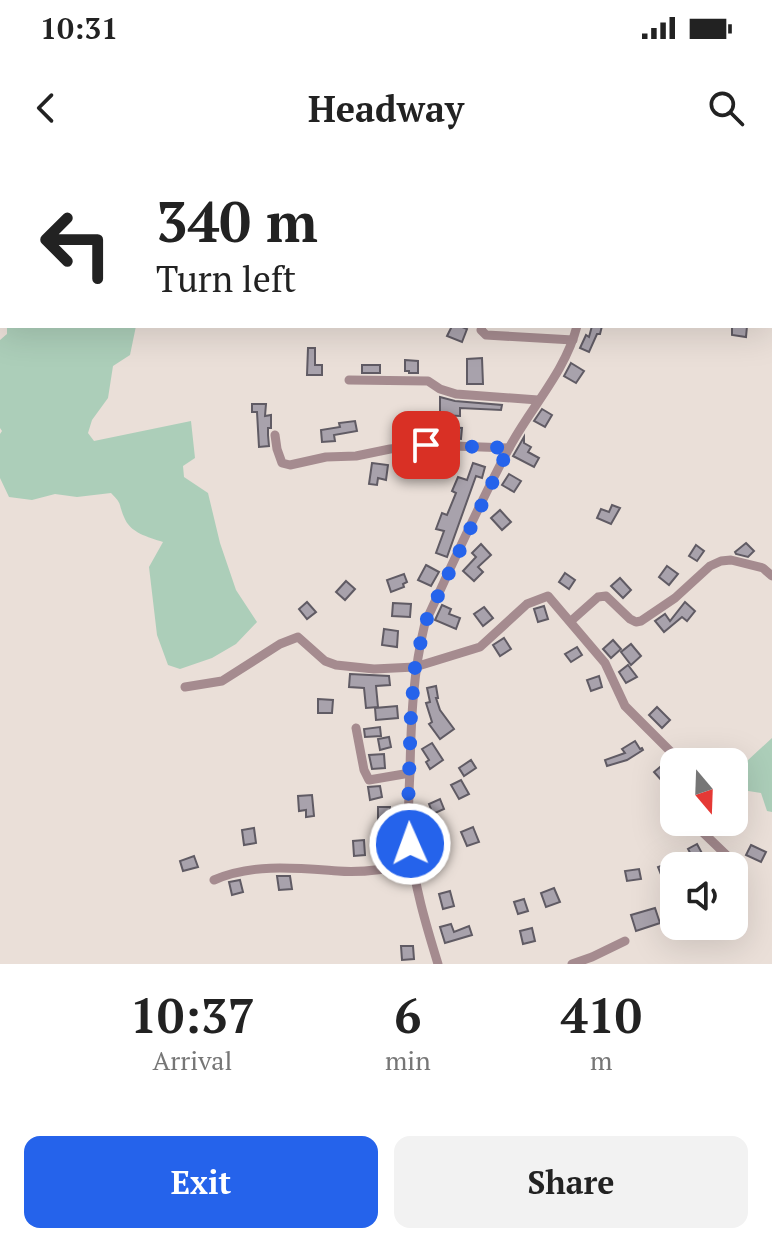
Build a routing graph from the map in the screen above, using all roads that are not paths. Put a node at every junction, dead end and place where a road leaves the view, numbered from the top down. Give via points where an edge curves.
1 (482, 328) edge
2 (576, 328) edge
3 (573, 340) junction
4 (349, 380) dead end
5 (538, 400) junction
6 (275, 435) dead end
7 (509, 448) junction
8 (772, 576) edge
9 (571, 621) junction
10 (415, 667) junction
11 (185, 687) dead end
12 (356, 728) dead end
13 (667, 748) edge
14 (410, 773) junction
15 (707, 836) edge
16 (723, 852) edge
17 (413, 864) junction
18 (214, 880) dead end
19 (625, 941) dead end
20 (438, 964) edge
21 (572, 964) edge

1 - 3 street via 486,335
2 - 3 street
3 - 5 street
4 - 5 street via 428,381 456,394
5 - 7 street
6 - 7 street via 282,463 290,465 426,445
7 - 10 street via 425,623
8 - 9 street via 763,568 721,561 641,621 630,619 606,596
9 - 10 street via 548,596 527,604 480,647
9 - 13 street via 605,663 625,706
10 - 11 street via 336,665 298,637 222,681
10 - 14 street
12 - 14 street via 366,778
14 - 17 street
15 - 16 street
17 - 18 street via 340,871 283,867 229,873
17 - 20 street
19 - 21 street

